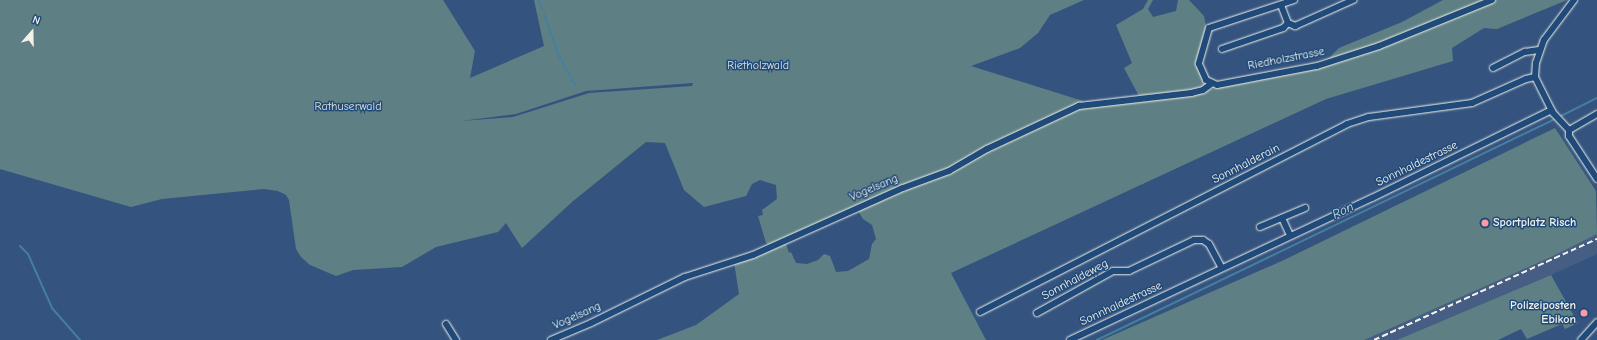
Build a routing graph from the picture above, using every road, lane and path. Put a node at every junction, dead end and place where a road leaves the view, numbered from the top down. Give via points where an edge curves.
1 (1294, 0) edge
2 (1353, 0) edge
3 (1492, 0) edge
4 (1574, 0) edge
5 (1281, 5) junction
6 (1288, 23) junction
7 (1222, 49) dead end
8 (1539, 50) junction
9 (1493, 68) dead end
10 (1535, 77) junction
11 (1211, 84) junction
12 (1553, 111) junction
13 (1597, 114) edge
14 (1569, 130) junction
15 (1597, 179) edge
16 (1305, 208) dead end
17 (1282, 218) junction
18 (1260, 227) dead end
19 (1290, 236) junction
20 (1222, 268) junction
21 (980, 312) dead end
22 (1037, 313) dead end
23 (1597, 322) edge
24 (446, 324) dead end
25 (456, 340) edge
26 (551, 340) edge
27 (1070, 340) edge
28 (1581, 340) edge

1 - 5 street
2 - 6 street via 1301,25
3 - 11 street, Riedholzstrasse via 1454,17 1317,66
4 - 8 street via 1553,26
5 - 6 street
5 - 11 street via 1209,28 1199,64 1202,75
6 - 7 street via 1284,28
8 - 9 street via 1525,52
8 - 10 street
10 - 12 street
10 - 21 street, Sonnhalderain via 1472,103 1370,117 1347,124
11 - 26 street, Vogelsang via 1204,90 1191,93 1079,106 987,149 950,171 882,196 753,255 685,277
12 - 14 street
12 - 19 street, Sonnhaldestrasse
13 - 14 street
14 - 15 street via 1569,136
16 - 17 street
17 - 18 street
17 - 19 street
19 - 20 street, Sonnhaldestrasse
20 - 22 street, Sonnhaldeweg via 1209,244 1203,240 1194,240 1129,271 1113,271
20 - 27 street, Sonnhaldestrasse
23 - 28 street
24 - 25 street

